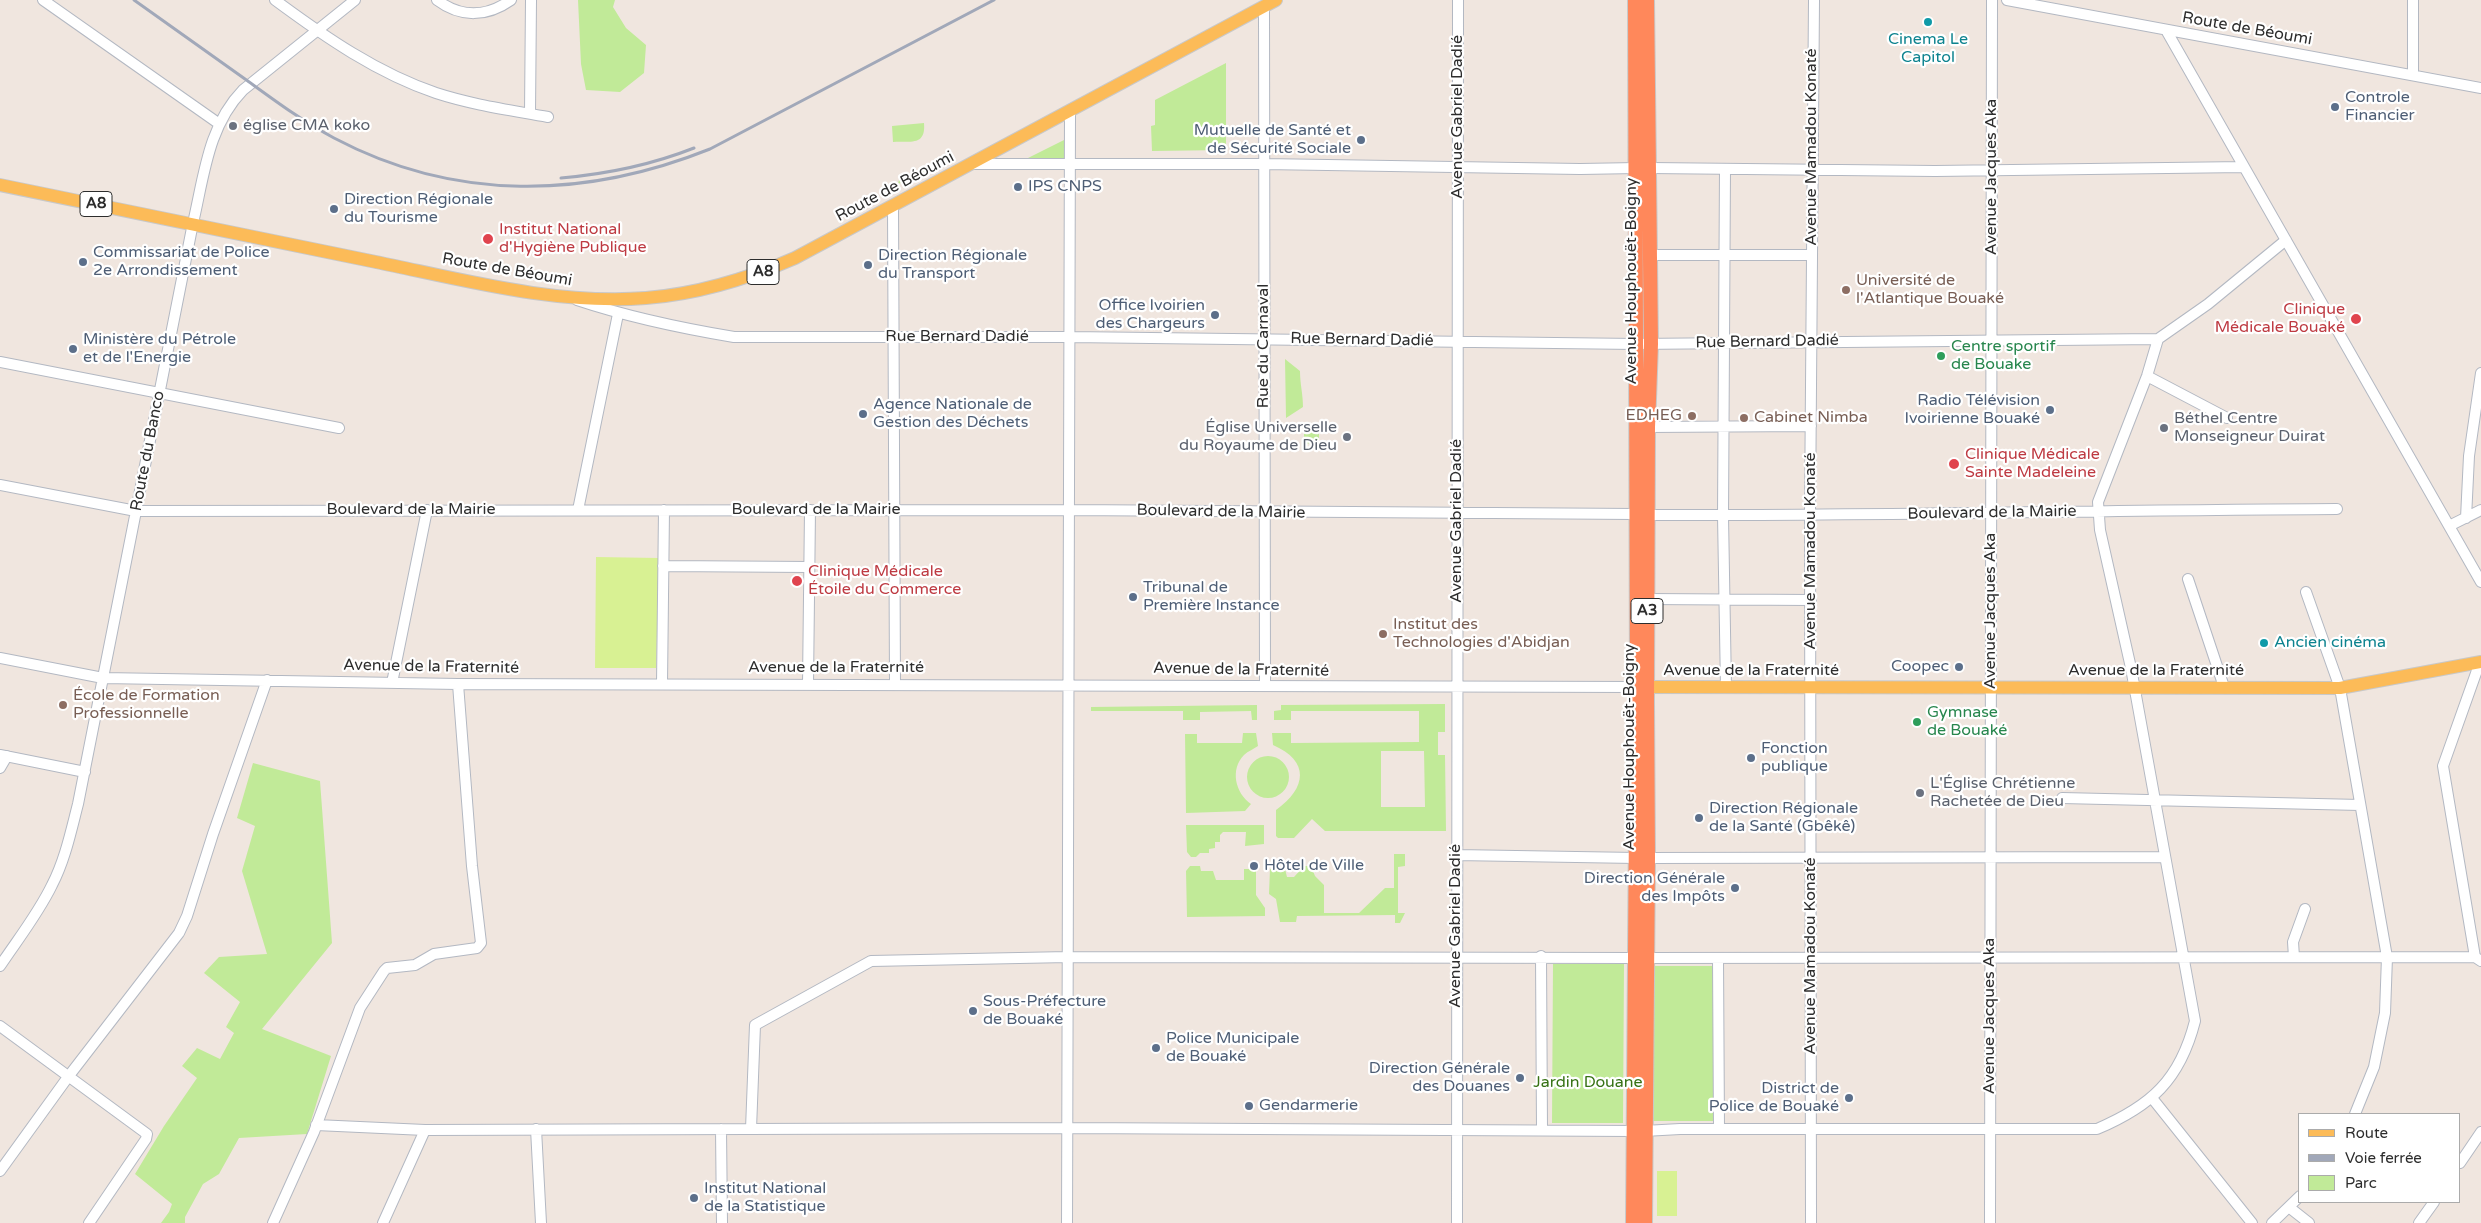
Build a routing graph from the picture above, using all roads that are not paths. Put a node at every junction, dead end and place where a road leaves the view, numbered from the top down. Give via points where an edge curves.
1 (43, 0) edge
2 (275, 0) edge
3 (355, 0) edge
4 (437, 0) edge
5 (511, 0) edge
6 (531, 0) edge
7 (1276, 0) edge
8 (1458, 0) edge
9 (1635, 0) edge
10 (1647, 0) edge
11 (1814, 0) edge
12 (1992, 0) edge
13 (2007, 0) edge
14 (2413, 0) edge
15 (1264, 7) junction
16 (316, 30) junction
17 (2166, 30) junction
18 (2413, 76) junction
19 (2481, 88) edge
20 (1070, 112) junction
21 (530, 113) junction
22 (548, 117) dead end
23 (218, 123) junction
24 (1070, 163) junction
25 (974, 164) junction
26 (1264, 164) junction
27 (1457, 167) junction
28 (2244, 167) junction
29 (1643, 168) junction
30 (1724, 169) junction
31 (1812, 169) junction
32 (1991, 171) junction
33 (0, 185) edge
34 (893, 207) junction
35 (193, 223) junction
36 (2286, 240) junction
37 (1725, 254) junction
38 (1650, 255) junction
39 (1811, 255) junction
40 (571, 299) junction
41 (618, 314) junction
42 (894, 337) junction
43 (1070, 337) junction
44 (1264, 340) junction
45 (2158, 340) junction
46 (1458, 341) junction
47 (1991, 341) junction
48 (1812, 342) junction
49 (1723, 343) junction
50 (1636, 344) junction
51 (1650, 344) junction
52 (0, 362) edge
53 (2481, 373) edge
54 (2147, 376) junction
55 (159, 393) junction
56 (2227, 418) dead end
57 (1648, 426) junction
58 (1723, 426) junction
59 (1811, 426) junction
60 (339, 428) dead end
61 (0, 484) edge
62 (2337, 509) dead end
63 (427, 510) junction
64 (578, 510) junction
65 (664, 510) junction
66 (810, 510) junction
67 (894, 510) junction
68 (1069, 510) junction
69 (2097, 510) junction
70 (2481, 510) edge
71 (136, 511) junction
72 (1265, 512) junction
73 (1457, 514) junction
74 (1642, 514) junction
75 (1990, 514) junction
76 (1723, 516) junction
77 (1810, 516) junction
78 (2466, 518) junction
79 (2449, 526) junction
80 (663, 566) junction
81 (809, 567) junction
82 (2188, 579) dead end
83 (2481, 582) edge
84 (2306, 592) dead end
85 (1647, 598) junction
86 (1724, 600) junction
87 (1811, 600) junction
88 (0, 658) edge
89 (2480, 662) edge
90 (103, 678) junction
91 (267, 680) junction
92 (392, 683) junction
93 (458, 684) junction
94 (662, 684) junction
95 (808, 684) junction
96 (895, 684) junction
97 (1069, 684) junction
98 (1264, 686) junction
99 (1456, 686) junction
100 (1642, 687) junction
101 (2135, 687) junction
102 (2224, 687) junction
103 (1726, 688) junction
104 (1810, 688) junction
105 (1991, 688) junction
106 (2340, 688) junction
107 (3, 756) edge
108 (0, 768) edge
109 (85, 772) junction
110 (2062, 798) dead end
111 (2154, 801) junction
112 (2360, 805) junction
113 (1456, 855) junction
114 (1810, 856) junction
115 (1990, 856) junction
116 (2165, 857) junction
117 (1642, 858) junction
118 (2304, 909) dead end
119 (1541, 956) junction
120 (1068, 957) junction
121 (1456, 957) junction
122 (2387, 957) junction
123 (1641, 958) junction
124 (1718, 958) junction
125 (1810, 958) junction
126 (1990, 958) junction
127 (2183, 958) junction
128 (2294, 958) junction
129 (2478, 959) edge
130 (0, 966) edge
131 (0, 1026) edge
132 (68, 1077) junction
133 (2152, 1098) junction
134 (2355, 1113) edge
135 (316, 1125) junction
136 (722, 1128) junction
137 (752, 1128) junction
138 (1068, 1128) junction
139 (536, 1129) junction
140 (1457, 1129) junction
141 (1719, 1129) junction
142 (1810, 1129) junction
143 (1990, 1129) junction
144 (425, 1130) junction
145 (1542, 1130) junction
146 (1639, 1131) junction
147 (2481, 1132) edge
148 (2461, 1162) edge
149 (0, 1171) edge
150 (2298, 1198) edge
151 (2433, 1203) edge
152 (2290, 1208) junction
153 (89, 1223) edge
154 (273, 1223) edge
155 (383, 1223) edge
156 (541, 1223) edge
157 (722, 1223) edge
158 (1068, 1223) edge
159 (1458, 1223) edge
160 (1633, 1223) edge
161 (1645, 1223) edge
162 (1810, 1223) edge
163 (1990, 1223) edge
164 (2252, 1223) edge
165 (2272, 1223) edge
166 (2310, 1223) edge
167 (2419, 1223) edge

1 - 23 street
2 - 16 street
3 - 16 street, Route du Banco
4 - 5 street via 458,12 475,14 497,10
6 - 21 street
7 - 15 main road, Route de Béoumi / A8
8 - 27 street, Avenue Gabriel Dadié
9 - 29 highway, Avenue Houphouët-Boigny / A3
10 - 29 highway, Avenue Houphouët-Boigny / A3
11 - 31 street, Avenue Mamadou Konaté
12 - 32 street, Avenue Jacques Aka
13 - 17 street, Route de Béoumi
14 - 18 street
15 - 20 main road, Route de Béoumi / A8
15 - 26 street, Rue du Carnaval
16 - 21 street via 374,67 435,92
16 - 23 street, Route du Banco via 243,90
17 - 18 street, Route de Béoumi
17 - 28 street
18 - 19 street, Route de Béoumi
20 - 24 street
20 - 25 main road, Route de Béoumi / A8
21 - 22 street
23 - 35 street, Route du Banco
24 - 25 street
24 - 26 street
24 - 43 street
25 - 34 main road, Route de Béoumi / A8
26 - 27 street
26 - 44 street, Rue du Carnaval
27 - 29 street
27 - 46 street, Avenue Gabriel Dadié
28 - 32 street
28 - 36 street
29 - 30 street
29 - 38 highway, Avenue Houphouët-Boigny / A3
29 - 50 highway, Avenue Houphouët-Boigny / A3
30 - 31 street
30 - 37 street
31 - 32 street
31 - 39 street, Avenue Mamadou Konaté
32 - 47 street, Avenue Jacques Aka
33 - 35 main road, Route de Béoumi / A8
34 - 40 main road, Route de Béoumi / A8 via 795,258 744,279 708,289 647,298
34 - 42 street
35 - 40 main road, Route de Béoumi / A8
35 - 55 street, Route du Banco
36 - 45 street
36 - 79 street
37 - 38 street
37 - 39 street
37 - 49 street
38 - 51 highway, Avenue Houphouët-Boigny / A3
39 - 48 street, Avenue Mamadou Konaté
40 - 41 street, Rue Bernard Dadié
41 - 42 street, Rue Bernard Dadié via 734,337
41 - 64 street
42 - 43 street, Rue Bernard Dadié
42 - 67 street
43 - 44 street, Rue Bernard Dadié
43 - 68 street
44 - 46 street, Rue Bernard Dadié
44 - 72 street, Rue du Carnaval
45 - 47 street, Rue Bernard Dadié
45 - 54 street
46 - 50 street, Rue Bernard Dadié
46 - 73 street, Avenue Gabriel Dadié
47 - 48 street, Rue Bernard Dadié
47 - 75 street, Avenue Jacques Aka
48 - 49 street, Rue Bernard Dadié
48 - 59 street, Avenue Mamadou Konaté
49 - 51 street, Rue Bernard Dadié
49 - 58 street
50 - 51 street, Rue Bernard Dadié
50 - 74 highway, Avenue Houphouët-Boigny / A3
51 - 57 highway, Avenue Houphouët-Boigny / A3
52 - 55 street
53 - 78 street via 2471,438
54 - 56 street
54 - 69 street
55 - 60 street
55 - 71 street, Route du Banco
57 - 58 street
57 - 74 highway, Avenue Houphouët-Boigny / A3
58 - 59 street
58 - 76 street
59 - 77 street, Avenue Mamadou Konaté
61 - 71 street, Boulevard de la Mairie
62 - 69 street, Boulevard de la Mairie
63 - 64 street, Boulevard de la Mairie
63 - 71 street, Boulevard de la Mairie
63 - 92 street
64 - 65 street, Boulevard de la Mairie
65 - 66 street, Boulevard de la Mairie
65 - 80 street
66 - 67 street, Boulevard de la Mairie
66 - 81 street
67 - 68 street, Boulevard de la Mairie
67 - 96 street
68 - 72 street, Boulevard de la Mairie
68 - 97 street
69 - 75 street, Boulevard de la Mairie
69 - 101 street
70 - 78 street
71 - 90 street, Route du Banco
72 - 73 street, Boulevard de la Mairie
72 - 98 street, Rue du Carnaval
73 - 74 street, Boulevard de la Mairie
73 - 99 street, Avenue Gabriel Dadié
74 - 76 street, Boulevard de la Mairie
74 - 85 highway, Avenue Houphouët-Boigny / A3
74 - 100 highway, Avenue Houphouët-Boigny / A3
75 - 77 street, Boulevard de la Mairie
75 - 105 street, Avenue Jacques Aka
76 - 77 street, Boulevard de la Mairie
76 - 86 street
77 - 87 street, Avenue Mamadou Konaté
78 - 79 street
79 - 83 street
80 - 81 street
80 - 94 street
81 - 95 street
82 - 102 street
84 - 106 street
85 - 86 street
85 - 100 highway, Avenue Houphouët-Boigny / A3
86 - 87 street
86 - 103 street
87 - 104 street, Avenue Mamadou Konaté
88 - 90 street, Avenue de la Fraternité
89 - 106 main road, Avenue de la Fraternité
89 - 129 street via 2443,766
90 - 91 street, Avenue de la Fraternité
90 - 109 street, Route du Banco
91 - 92 street, Avenue de la Fraternité
91 - 132 street via 179,933
92 - 93 street, Avenue de la Fraternité
93 - 94 street, Avenue de la Fraternité
93 - 135 street via 481,944 477,948 434,954 415,965 384,971 360,1008
94 - 95 street, Avenue de la Fraternité
95 - 96 street, Avenue de la Fraternité
96 - 97 street, Avenue de la Fraternité
97 - 98 street, Avenue de la Fraternité
97 - 120 street
98 - 99 street, Avenue de la Fraternité
99 - 100 street, Avenue de la Fraternité
99 - 113 street, Avenue Gabriel Dadié
100 - 103 main road, Avenue de la Fraternité
100 - 117 highway, Avenue Houphouët-Boigny / A3
101 - 102 main road, Avenue de la Fraternité
101 - 105 main road, Avenue de la Fraternité
101 - 111 street
102 - 106 main road, Avenue de la Fraternité
103 - 104 main road, Avenue de la Fraternité
104 - 105 main road, Avenue de la Fraternité
104 - 114 street, Avenue Mamadou Konaté
105 - 115 street, Avenue Jacques Aka
106 - 112 street
107 - 108 street
107 - 109 street
109 - 130 street, Route du Banco via 70,836 53,883
110 - 111 street
111 - 112 street
111 - 116 street
112 - 122 street
113 - 117 street
113 - 121 street, Avenue Gabriel Dadié
114 - 115 street
114 - 117 street
114 - 125 street, Avenue Mamadou Konaté
115 - 116 street
115 - 126 street, Avenue Jacques Aka
116 - 127 street
117 - 123 highway, Avenue Houphouët-Boigny / A3
118 - 128 street via 2293,942
119 - 121 street
119 - 123 street
119 - 145 street
120 - 121 street
120 - 137 street via 866,963 755,1025
120 - 138 street
121 - 140 street, Avenue Gabriel Dadié
122 - 128 street
122 - 129 street
122 - 134 street via 2385,1012 2374,1067
123 - 124 street
123 - 146 highway, Avenue Houphouët-Boigny / A3
124 - 125 street
124 - 141 street
125 - 126 street
125 - 142 street, Avenue Mamadou Konaté
126 - 127 street
126 - 143 street, Avenue Jacques Aka
127 - 128 street
127 - 133 street via 2195,1021 2180,1063
131 - 132 street
132 - 149 street
132 - 153 street via 146,1134 146,1139
133 - 143 street via 2126,1117 2097,1129
133 - 164 street
135 - 144 street
135 - 154 street
136 - 137 street
136 - 139 street
136 - 157 street
137 - 138 street
138 - 140 street
138 - 158 street
139 - 144 street
139 - 156 street
140 - 145 street
140 - 159 street, Avenue Gabriel Dadié
141 - 142 street
141 - 146 street
142 - 143 street
142 - 162 street, Avenue Mamadou Konaté
143 - 163 street, Avenue Jacques Aka
144 - 155 street
145 - 146 street
146 - 160 highway, Avenue Houphouët-Boigny / A3
146 - 161 highway, Avenue Houphouët-Boigny / A3
147 - 148 street
150 - 152 street
151 - 167 street
152 - 165 street
152 - 166 street

